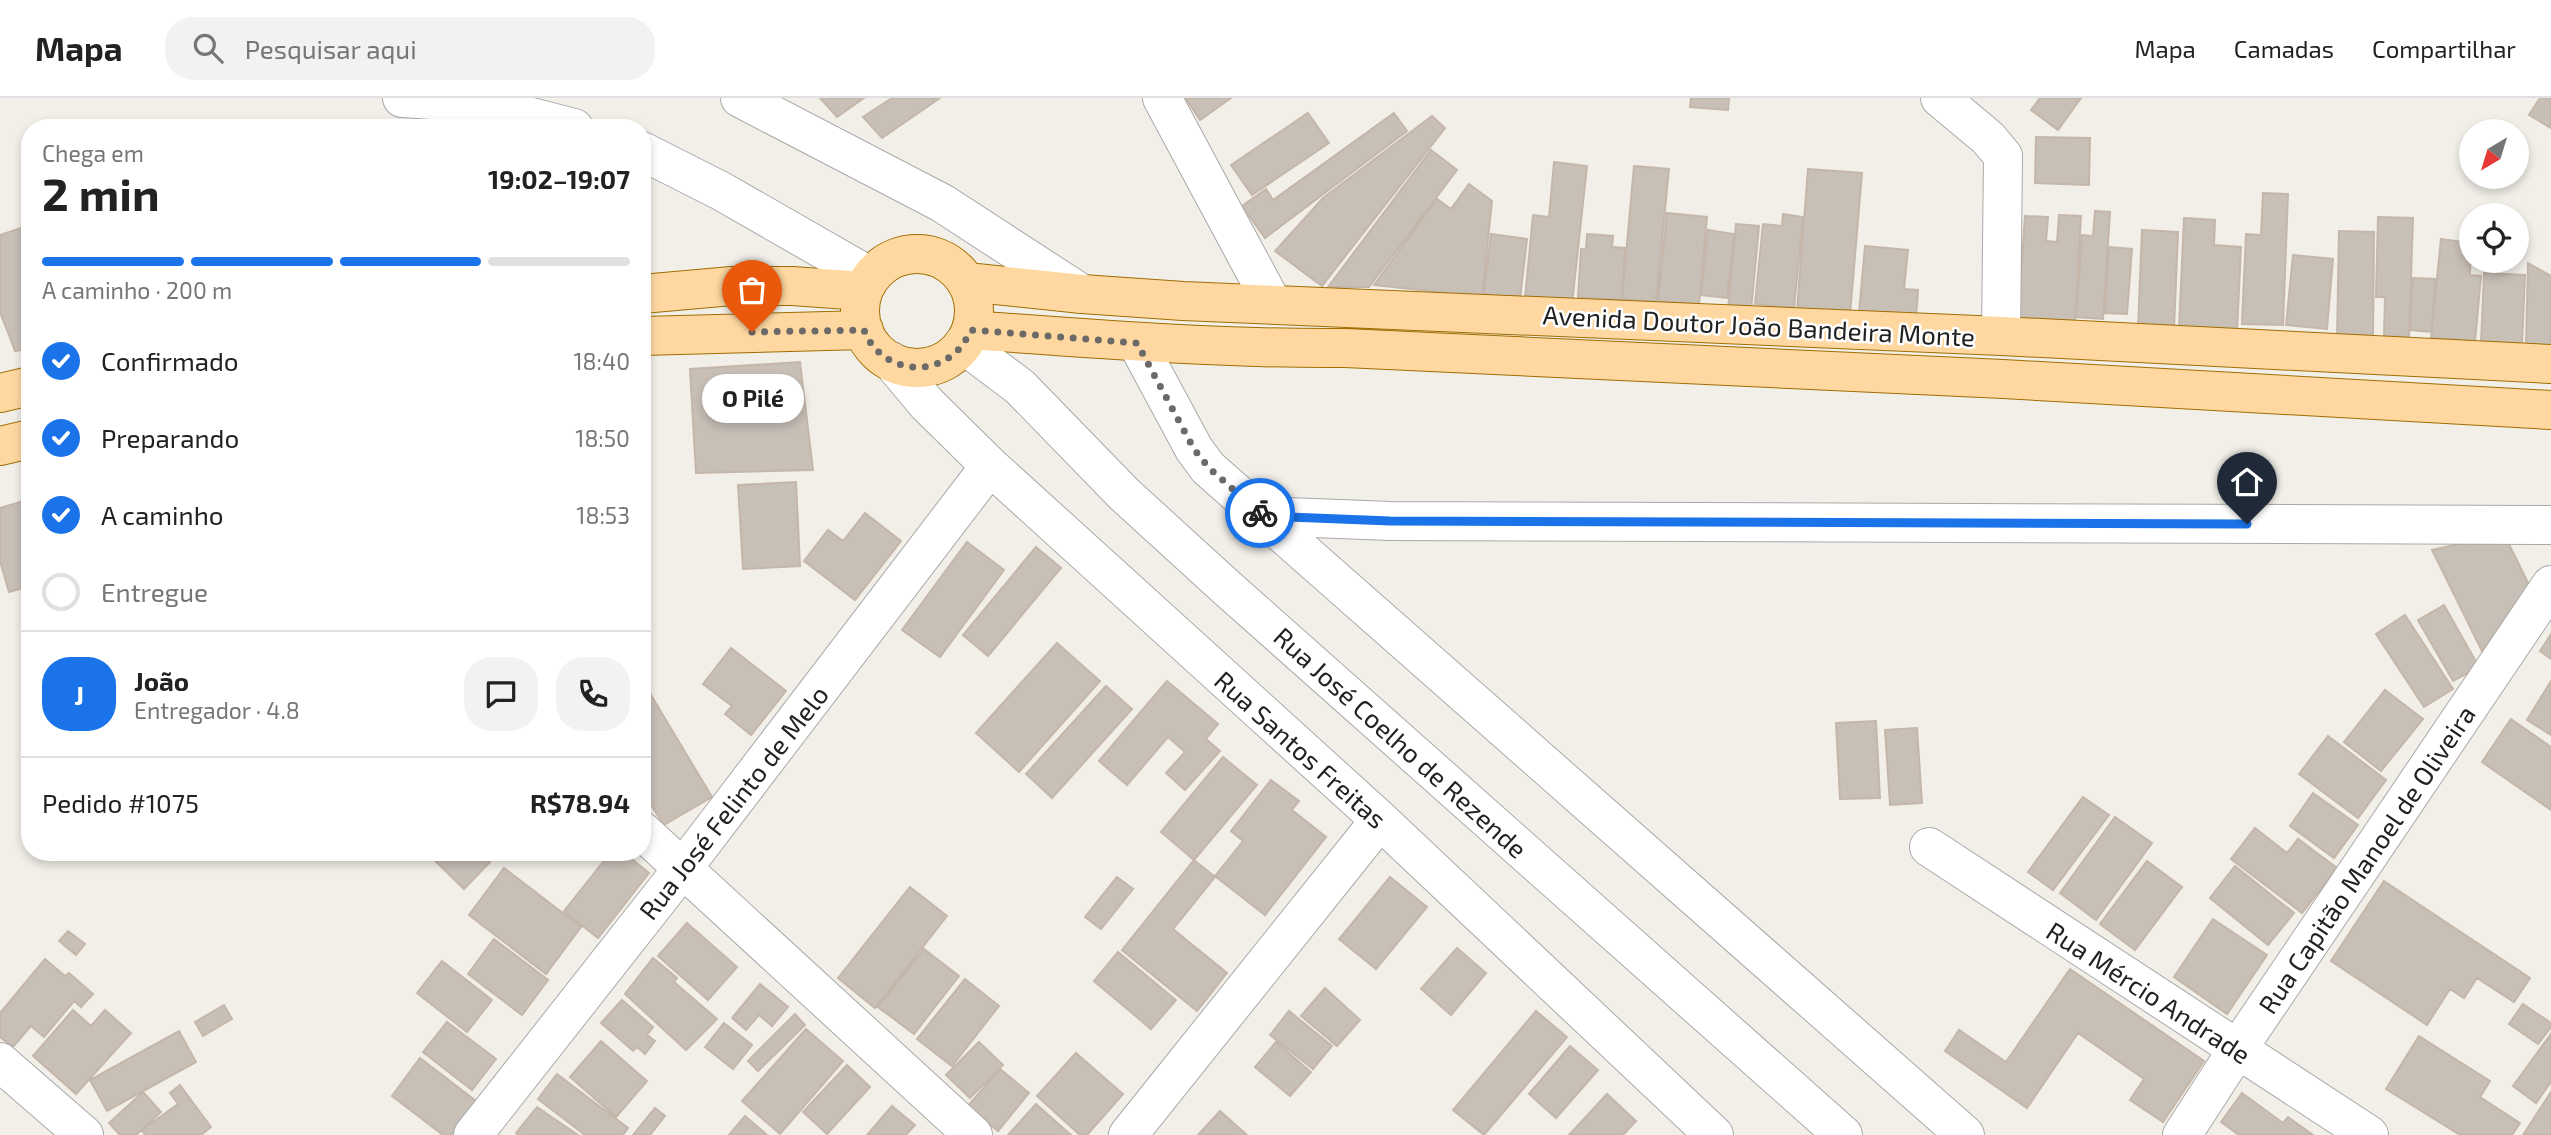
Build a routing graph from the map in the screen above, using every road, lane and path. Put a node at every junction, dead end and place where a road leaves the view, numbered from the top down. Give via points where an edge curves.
1 (402, 98) edge
2 (740, 98) edge
3 (1162, 98) edge
4 (1940, 98) edge
5 (539, 119) edge
6 (651, 156) edge
7 (967, 282) junction
8 (867, 284) junction
9 (651, 293) edge
10 (1083, 295) junction
11 (1272, 303) junction
12 (864, 330) junction
13 (651, 335) edge
14 (2001, 336) junction
15 (967, 337) junction
16 (1137, 343) junction
17 (891, 361) junction
18 (2551, 363) edge
19 (21, 388) edge
20 (0, 393) edge
21 (2551, 410) edge
22 (21, 441) edge
23 (0, 446) edge
24 (990, 466) junction
25 (1264, 516) junction
26 (2551, 525) edge
27 (2551, 585) edge
28 (1380, 820) junction
29 (651, 839) edge
30 (1929, 848) dead end
31 (684, 868) junction
32 (2237, 1049) junction
33 (0, 1062) edge
34 (84, 1135) edge
35 (473, 1135) edge
36 (973, 1135) edge
37 (1128, 1135) edge
38 (1714, 1135) edge
39 (1843, 1135) edge
40 (1965, 1135) edge
41 (2182, 1135) edge
42 (2369, 1135) edge

1 - 5 street via 477,103
2 - 10 street via 942,203
3 - 11 street
4 - 14 street via 1989,138 2003,156
6 - 8 street via 721,191
7 - 8 main road via 943,260 912,254 882,265
7 - 10 main road, Avenida Doutor João Bandeira Monte
7 - 15 main road via 973,303
8 - 9 main road via 732,286
8 - 12 main road via 860,308
10 - 11 main road, Avenida Doutor João Bandeira Monte
11 - 14 main road, Avenida Doutor João Bandeira Monte
12 - 13 main road
12 - 17 main road via 878,352
14 - 18 main road, Avenida Doutor João Bandeira Monte
15 - 16 main road, Avenida Doutor João Bandeira Monte
15 - 17 main road via 952,356 938,364 914,367
15 - 39 street, Rua José Coelho de Rezende via 1124,494 1227,588
16 - 21 main road, Avenida Doutor João Bandeira Monte via 1345,348 1990,378
16 - 25 street via 1194,449
17 - 24 street, Rua Santos Freitas
19 - 20 main road
22 - 23 main road
24 - 28 street, Rua Santos Freitas
24 - 31 street, Rua José Felinto de Melo
25 - 26 street via 1390,521
25 - 40 street
27 - 32 street, Rua Capitão Manoel de Oliveira
28 - 37 street
28 - 38 street, Rua Santos Freitas
29 - 31 street
30 - 32 street, Rua Mércio Andrade
31 - 35 street, Rua José Felinto de Melo
31 - 36 street
32 - 41 street, Rua Capitão Manoel de Oliveira
32 - 42 street, Rua Mércio Andrade
33 - 34 street

